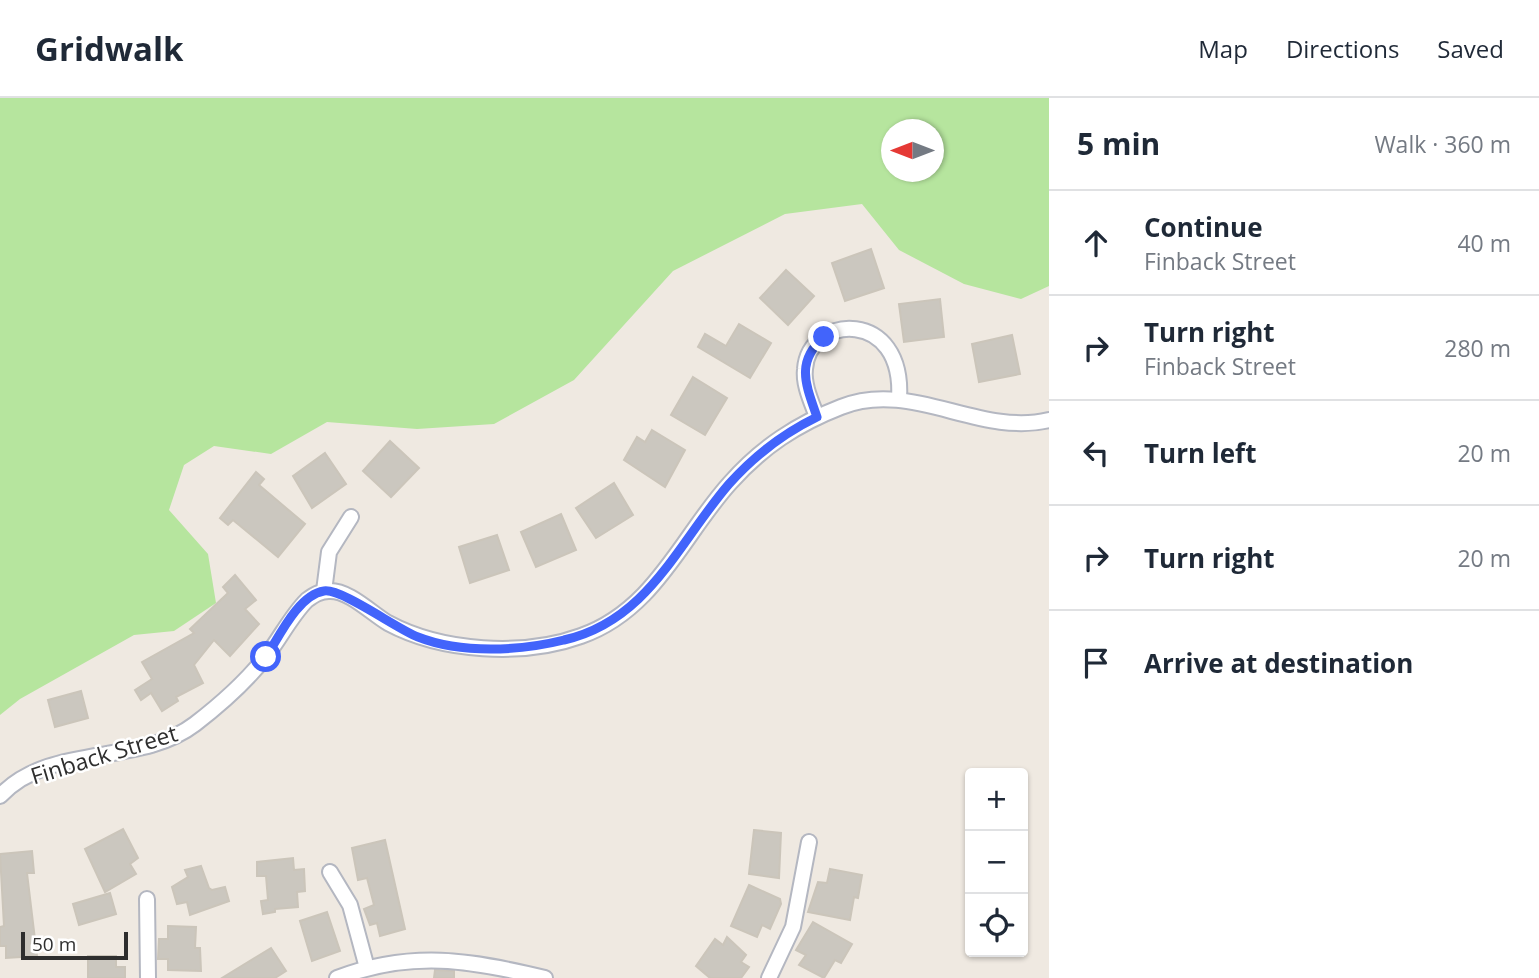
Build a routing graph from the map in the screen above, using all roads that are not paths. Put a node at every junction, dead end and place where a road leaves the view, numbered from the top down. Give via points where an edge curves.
1 (899, 399) junction
2 (817, 417) junction
3 (1049, 420) edge
4 (351, 517) dead end
5 (324, 591) junction
6 (0, 796) edge
7 (809, 842) dead end
8 (330, 872) dead end
9 (147, 900) dead end
10 (367, 968) junction
11 (148, 978) edge
12 (337, 978) edge
13 (545, 978) edge
14 (769, 978) edge

1 - 2 street via 846,405
1 - 2 street via 900,382 887,345 858,329 840,330 810,349 804,370
1 - 3 street via 1006,421
2 - 5 street via 761,451 728,485 646,595 583,636 544,645 451,646 419,638 339,592
4 - 5 street via 329,552
5 - 6 street, Finback Street via 302,606 266,657 229,696 192,726 145,746 48,767
7 - 14 street via 793,927
8 - 10 street via 349,905
9 - 11 street
10 - 12 street
10 - 13 street via 444,959 480,962

